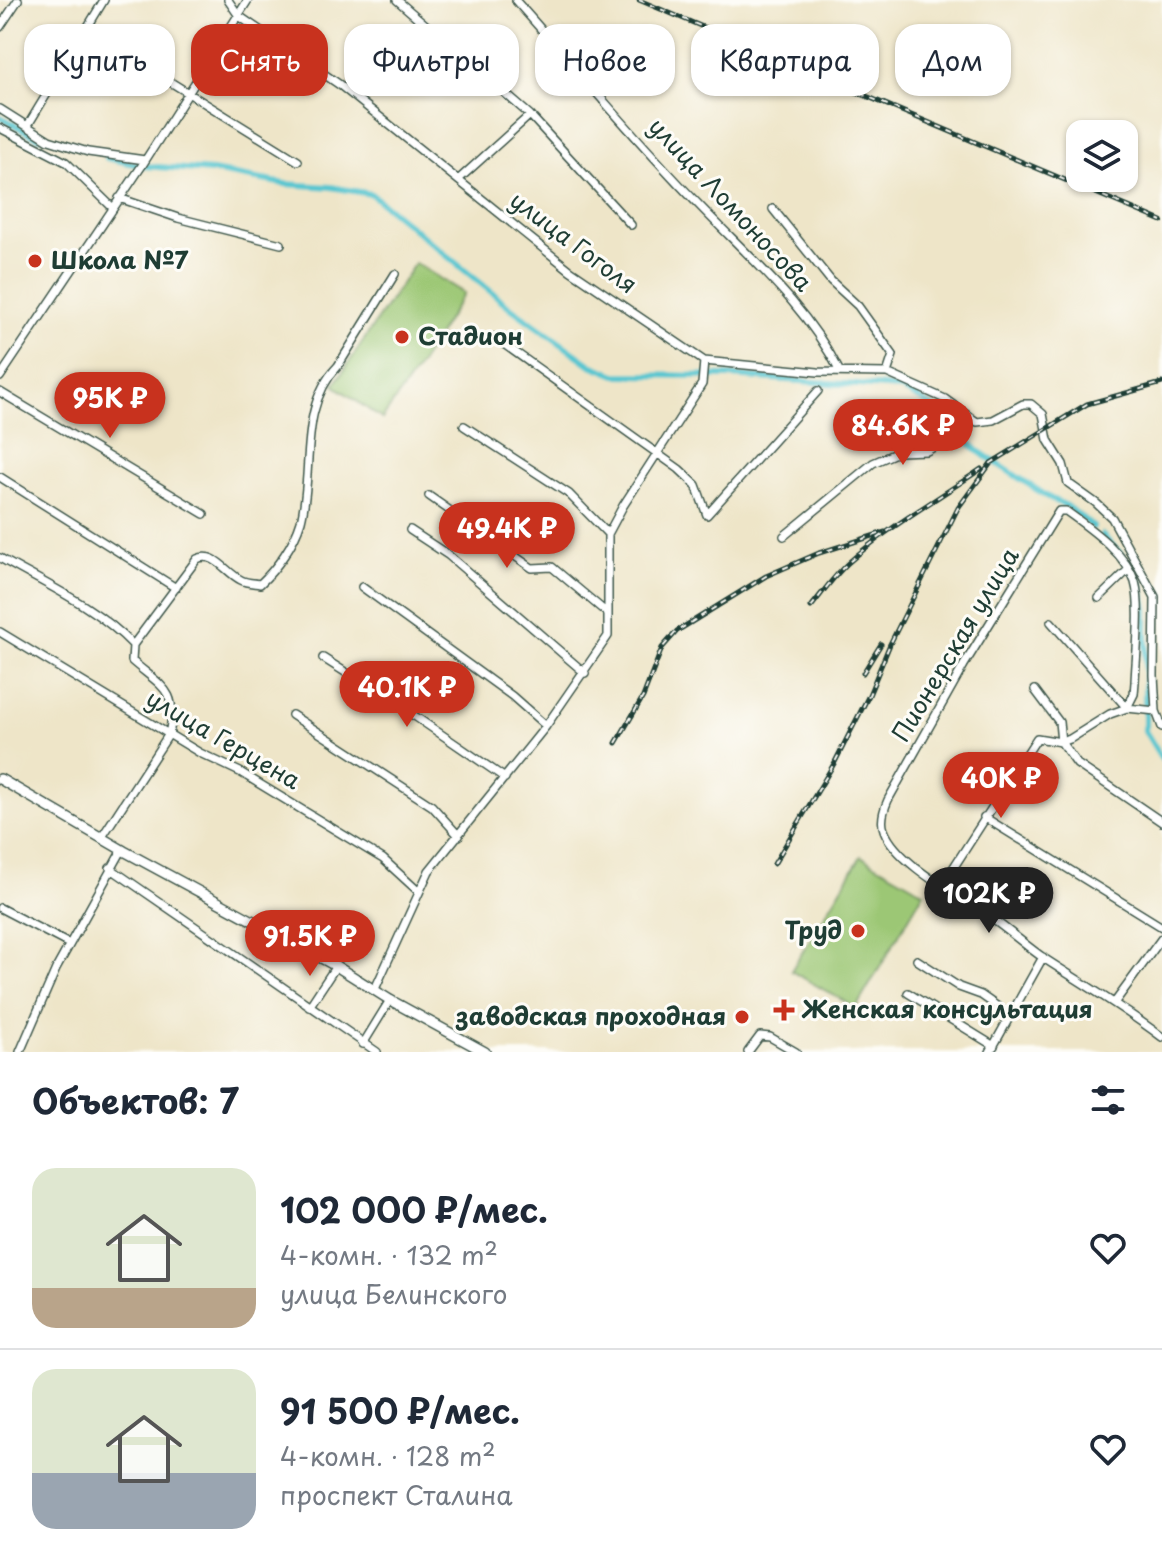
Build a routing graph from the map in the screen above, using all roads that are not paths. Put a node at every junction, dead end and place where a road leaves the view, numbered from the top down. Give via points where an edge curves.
1 (18, 0) edge
2 (104, 0) edge
3 (228, 0) edge
4 (248, 0) edge
5 (397, 0) edge
6 (516, 1) edge
7 (239, 16) junction
8 (88, 24) edge
9 (0, 27) edge
10 (175, 85) edge
11 (188, 95) junction
12 (45, 96) edge
13 (0, 109) edge
14 (530, 115) junction
15 (28, 125) junction
16 (0, 128) edge
17 (298, 161) dead end
18 (143, 164) junction
19 (458, 180) junction
20 (119, 198) junction
21 (113, 208) junction
22 (773, 209) dead end
23 (631, 225) dead end
24 (281, 244) dead end
25 (395, 274) dead end
26 (494, 337) dead end
27 (704, 364) junction
28 (840, 372) junction
29 (887, 373) junction
30 (0, 377) edge
31 (818, 391) dead end
32 (0, 392) edge
33 (945, 399) junction
34 (464, 426) dead end
35 (656, 453) junction
36 (0, 477) edge
37 (429, 496) dead end
38 (204, 514) dead end
39 (410, 530) dead end
40 (608, 534) junction
41 (784, 536) dead end
42 (0, 558) edge
43 (1128, 570) junction
44 (362, 587) dead end
45 (176, 588) junction
46 (1099, 598) dead end
47 (609, 617) junction
48 (1051, 622) dead end
49 (0, 632) edge
50 (133, 645) junction
51 (323, 658) dead end
52 (585, 673) junction
53 (1035, 690) dead end
54 (1131, 709) junction
55 (1152, 711) junction
56 (292, 715) dead end
57 (546, 726) junction
58 (1162, 727) edge
59 (169, 734) junction
60 (1061, 742) junction
61 (505, 778) junction
62 (0, 779) edge
63 (984, 817) junction
64 (1162, 822) edge
65 (459, 836) junction
66 (102, 837) junction
67 (124, 851) junction
68 (110, 868) junction
69 (941, 887) junction
70 (419, 892) junction
71 (0, 908) edge
72 (1162, 927) edge
73 (1162, 938) edge
74 (69, 944) junction
75 (1043, 957) junction
76 (917, 960) dead end
77 (336, 966) junction
78 (375, 989) junction
79 (908, 993) dead end
80 (390, 1000) junction
81 (1115, 1002) junction
82 (309, 1007) junction
83 (1011, 1016) junction
84 (1162, 1037) edge
85 (363, 1044) junction
86 (992, 1049) edge
87 (20, 1052) edge
88 (377, 1052) edge
89 (485, 1052) edge
90 (748, 1052) edge
91 (796, 1052) edge

1 - 9 street
2 - 8 street
3 - 7 street, улица Гоголя
4 - 7 street
5 - 14 street
6 - 28 street, улица Ломоносова via 698,205 780,285 807,317
7 - 11 street
7 - 19 street, улица Гоголя via 340,85
10 - 11 street
11 - 17 street
11 - 18 street
12 - 15 street
13 - 15 street
14 - 19 street
14 - 23 street
15 - 18 street via 49,140
16 - 21 street via 66,162
18 - 20 street
19 - 27 street, улица Гоголя via 570,270
20 - 21 street
20 - 24 street
21 - 30 street
22 - 29 street via 878,332 893,355
25 - 45 street via 318,399 300,523 274,570 260,584 243,581 204,556
26 - 35 street
27 - 28 street, улица Гоголя
27 - 35 street via 703,380 686,412
28 - 29 street, улица Гоголя
29 - 33 street, улица Гоголя
31 - 35 street via 707,515 696,485
32 - 38 street
33 - 41 street via 965,429 927,451 898,452 873,463
33 - 55 street, улица Гоголя via 977,422 1023,404 1043,414 1048,440 1068,483 1112,518 1155,597
34 - 40 street via 569,494
35 - 40 street
36 - 45 street
37 - 47 street via 532,568 552,567
39 - 52 street via 448,555
40 - 47 street
42 - 50 street via 107,621
43 - 46 street
43 - 54 street via 1134,581 1137,626
43 - 69 street, Пионерская улица via 1094,533 1059,511 964,665 882,815 883,829 898,850
44 - 57 street
45 - 50 street
47 - 52 street via 608,636
48 - 54 street
49 - 59 street, улица Герцена
50 - 59 street via 132,661 172,699
51 - 61 street
52 - 57 street
53 - 60 street via 1059,722
54 - 55 street
54 - 60 street via 1110,714
55 - 58 street
56 - 65 street via 432,806
57 - 61 street
59 - 66 street
59 - 70 street, улица Герцена via 383,859
60 - 63 street via 1037,738
60 - 64 street via 1077,764
61 - 65 street
62 - 66 street
63 - 69 street
63 - 72 street
65 - 70 street via 429,871
66 - 67 street
67 - 68 street via 120,849
67 - 77 street
68 - 74 street
68 - 82 street
69 - 75 street
70 - 78 street
71 - 74 street
73 - 81 street
74 - 87 street
75 - 81 street
75 - 83 street
76 - 83 street
77 - 78 street
77 - 82 street
78 - 80 street
79 - 86 street
80 - 85 street
80 - 89 street
81 - 84 street
82 - 85 street
83 - 86 street
85 - 88 street
90 - 91 street via 760,1036

